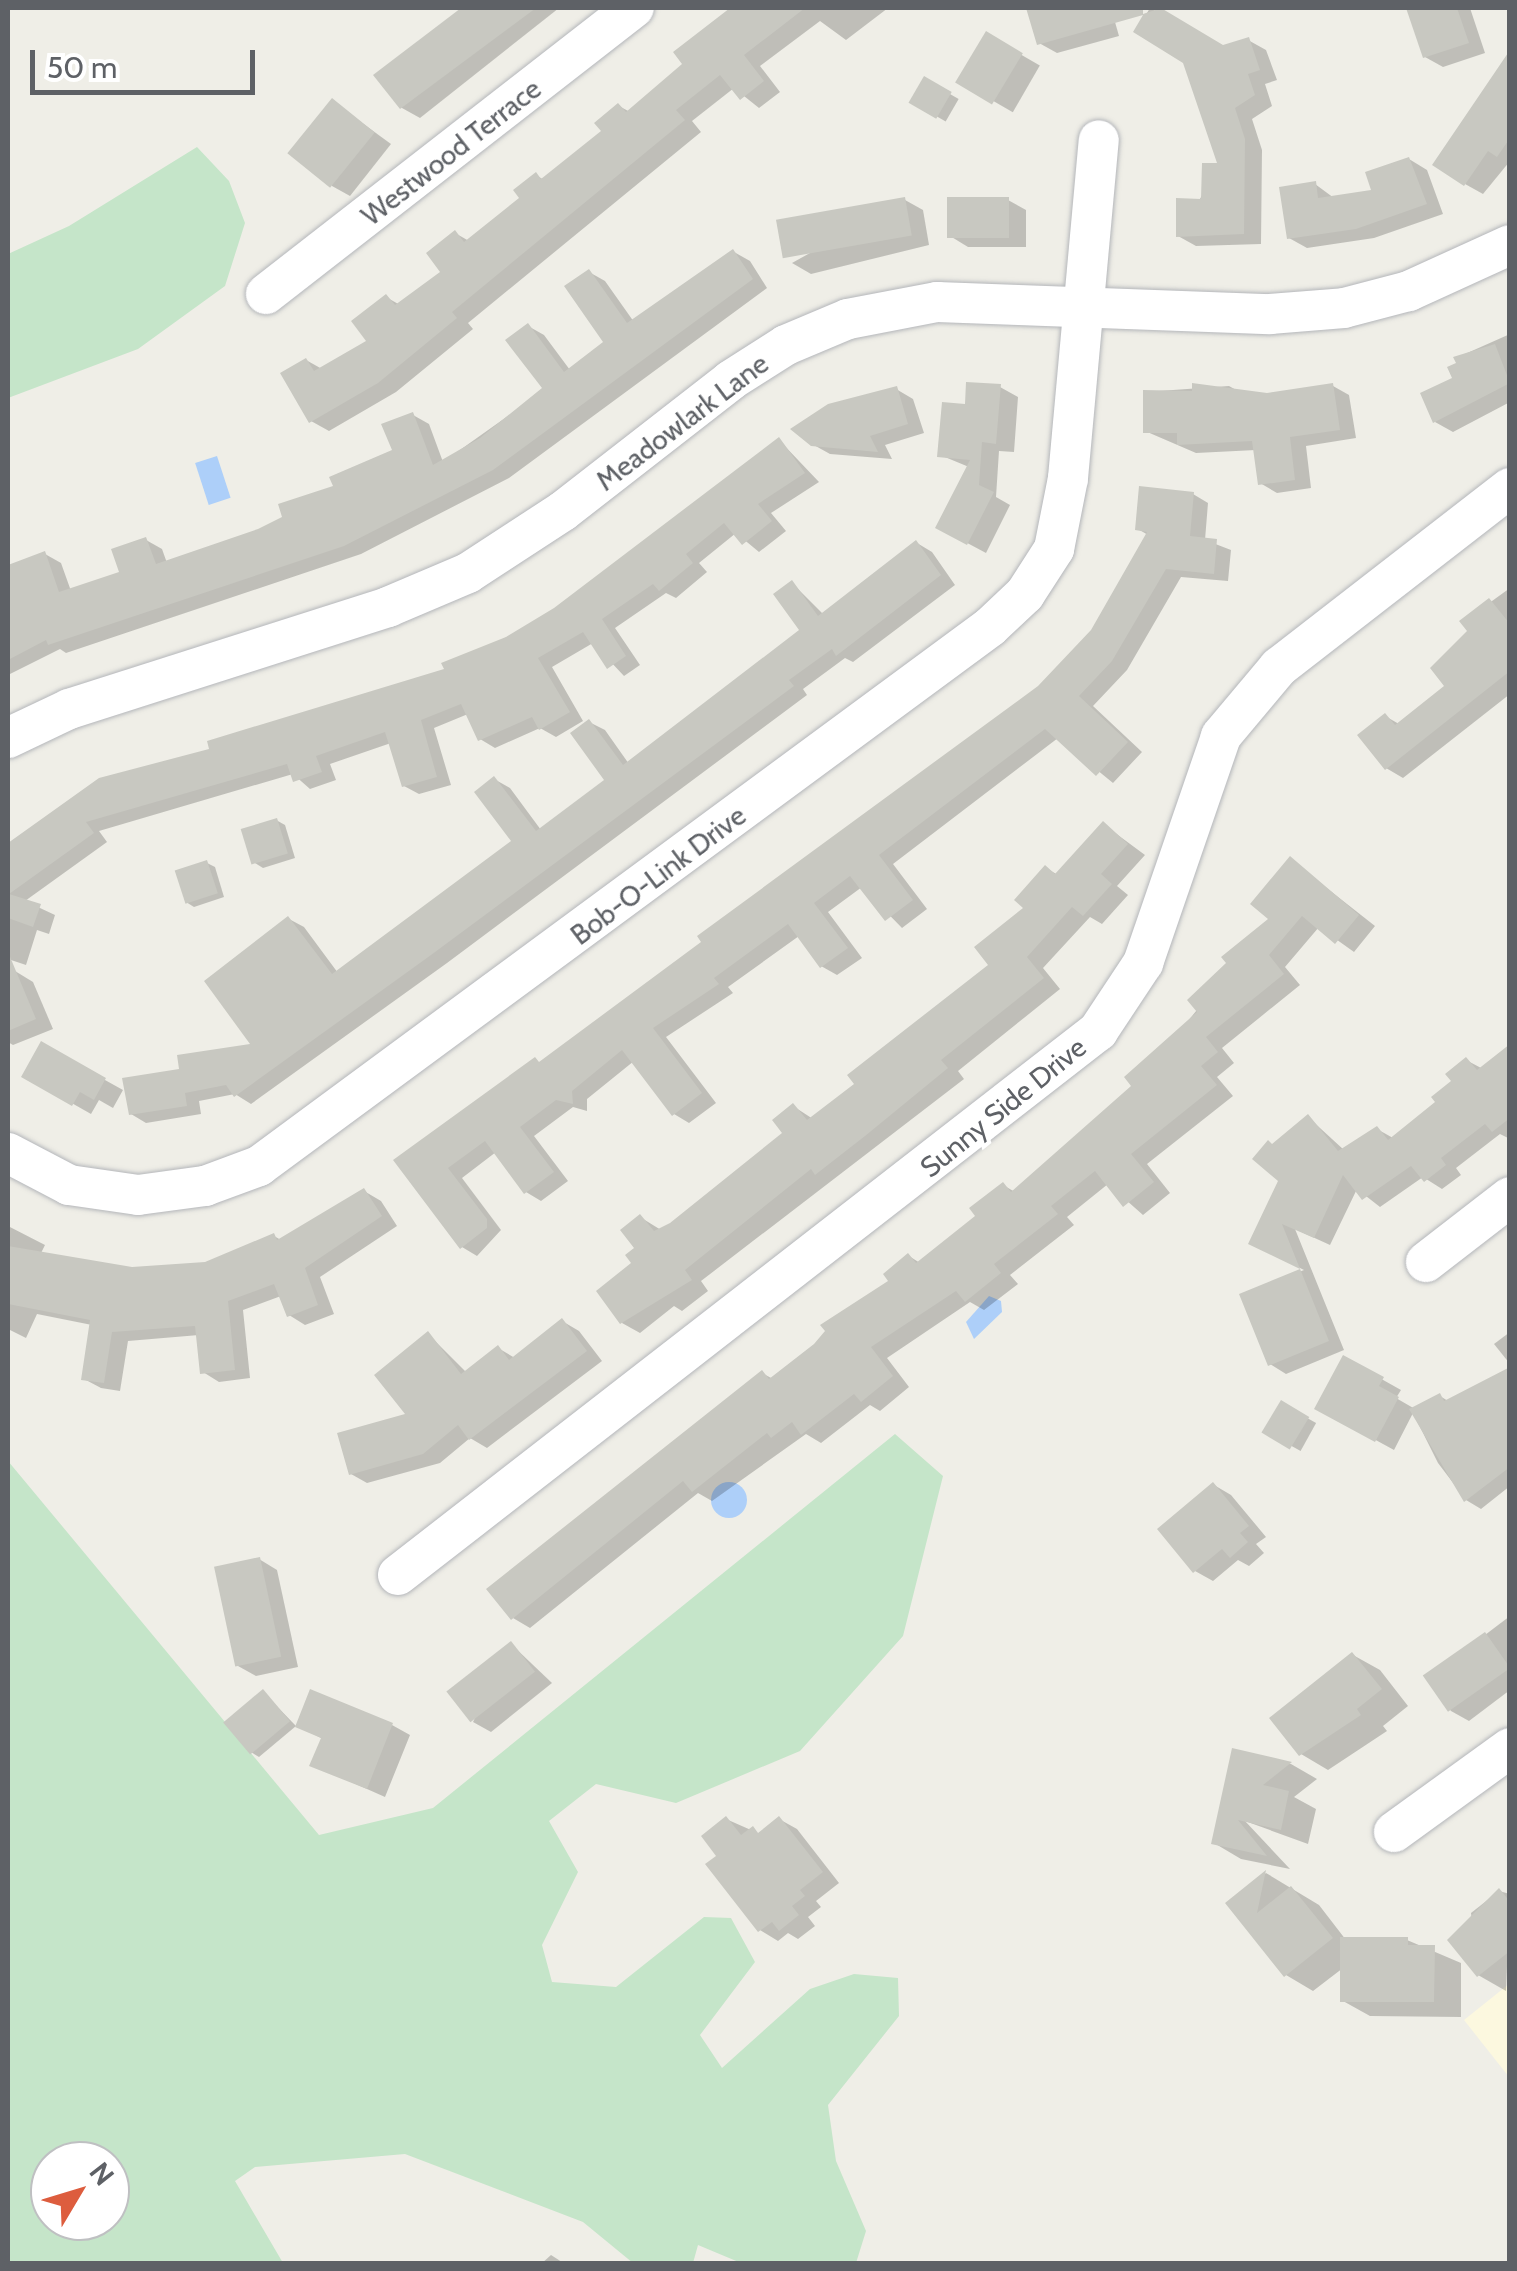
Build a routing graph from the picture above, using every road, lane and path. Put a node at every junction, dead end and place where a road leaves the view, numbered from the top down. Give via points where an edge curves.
1 (634, 8) edge
2 (1100, 140) dead end
3 (1510, 245) edge
4 (266, 294) dead end
5 (1085, 308) junction
6 (1510, 488) edge
7 (8, 738) edge
8 (8, 1153) edge
9 (1510, 1197) edge
10 (1426, 1262) dead end
11 (398, 1575) dead end
12 (1510, 1748) edge
13 (1394, 1832) dead end

1 - 4 street, Westwood Terrace
2 - 5 street, Bob-O-Link Drive
3 - 5 street, Meadowlark Lane via 1409,291 1344,308 1270,314
5 - 7 street, Meadowlark Lane via 937,302 848,319 786,345 731,380 563,512 468,572 388,607 70,710
5 - 8 street, Bob-O-Link Drive via 1054,549 1025,594 990,628 259,1166 205,1186 138,1195 69,1185
6 - 11 street, Sunny Side Drive via 1256,690 1221,736 1143,963 1098,1031
9 - 10 street
12 - 13 street

